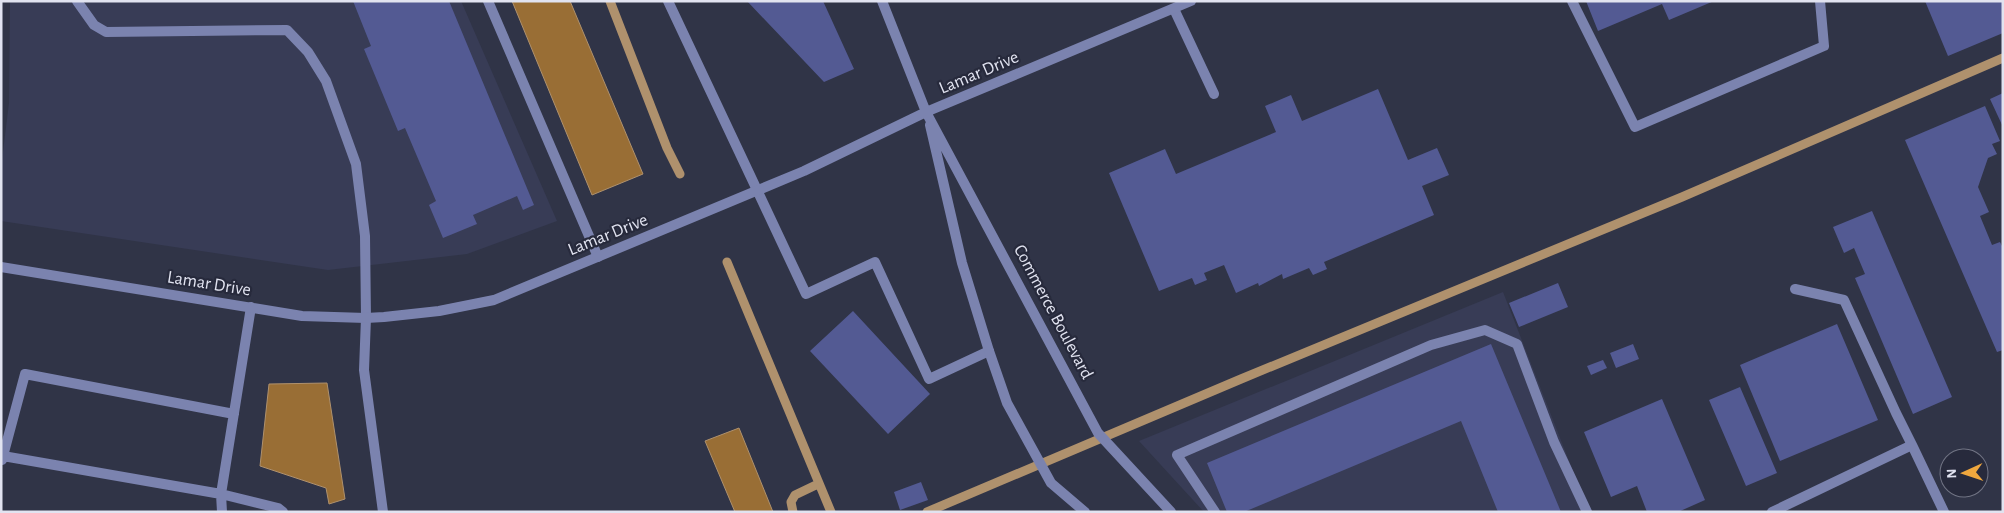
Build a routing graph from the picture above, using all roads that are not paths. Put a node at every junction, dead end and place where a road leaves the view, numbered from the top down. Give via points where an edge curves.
1 (77, 1) edge
2 (488, 1) edge
3 (668, 1) edge
4 (882, 1) edge
5 (1191, 1) edge
6 (1572, 1) edge
7 (1820, 1) edge
8 (1174, 9) junction
9 (1214, 94) dead end
10 (926, 112) junction
11 (757, 191) junction
12 (598, 257) junction
13 (1, 267) edge
14 (1795, 289) dead end
15 (250, 307) junction
16 (366, 318) junction
17 (989, 351) junction
18 (234, 414) junction
19 (1912, 445) junction
20 (2, 458) edge
21 (221, 494) junction
22 (222, 512) edge
23 (283, 512) edge
24 (383, 512) edge
25 (1085, 512) edge
26 (1172, 512) edge
27 (1215, 512) edge
28 (1587, 512) edge
29 (1773, 512) edge
30 (1944, 512) edge

1 - 16 street via 94,26 106,32 287,30 308,52 326,81 356,164 365,236
2 - 12 street
3 - 11 street
4 - 10 street, Commerce Boulevard
5 - 8 street, Lamar Drive
6 - 7 street via 1635,128 1824,46
8 - 9 street
8 - 10 street, Lamar Drive
10 - 11 street, Lamar Drive
10 - 17 street, Commerce Boulevard via 962,263
10 - 26 street, Commerce Boulevard via 1098,433
11 - 12 street, Lamar Drive
11 - 17 street via 806,294 874,262 929,379
12 - 16 street, Lamar Drive via 494,300 439,311
13 - 15 street, Lamar Drive
14 - 19 street via 1844,300
15 - 16 street, Lamar Drive via 302,316
15 - 18 street
16 - 24 street via 364,370
17 - 25 street, Commerce Boulevard via 1007,402 1051,483
18 - 20 street via 26,374
18 - 21 street
19 - 29 street
19 - 30 street
20 - 21 street
21 - 22 street
21 - 23 street
27 - 28 street via 1177,455 1431,345 1485,330 1517,344 1554,442

